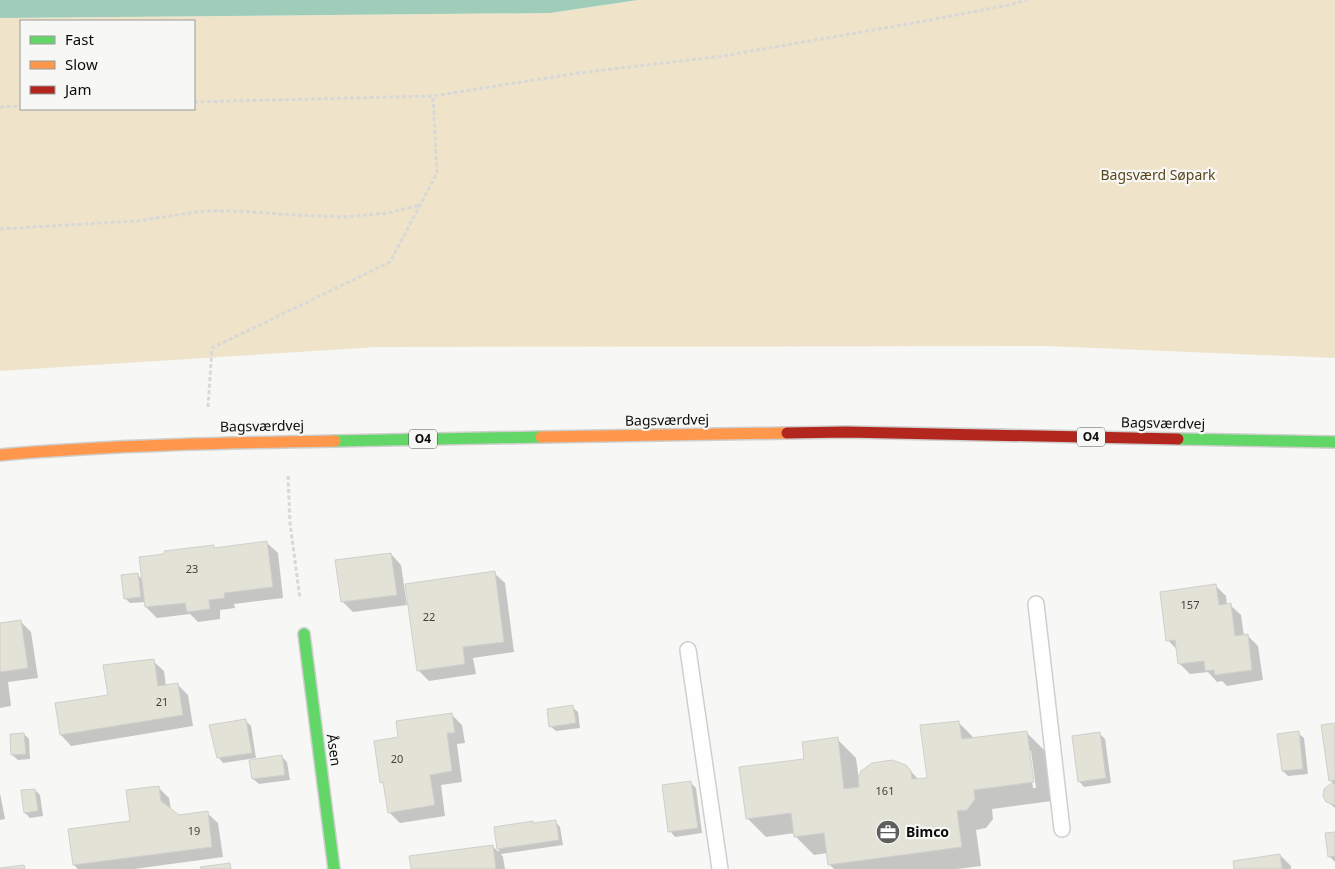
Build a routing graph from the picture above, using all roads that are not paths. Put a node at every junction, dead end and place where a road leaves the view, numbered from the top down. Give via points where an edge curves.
1 (1335, 442) edge
2 (0, 455) edge
3 (1036, 604) dead end
4 (304, 634) dead end
5 (688, 650) dead end
6 (1062, 829) dead end
7 (334, 869) edge
8 (720, 869) edge

1 - 2 main road, Bagsværdvej / O4 via 846,432 205,443
3 - 6 lane
4 - 7 main road, Åsen
5 - 8 lane

